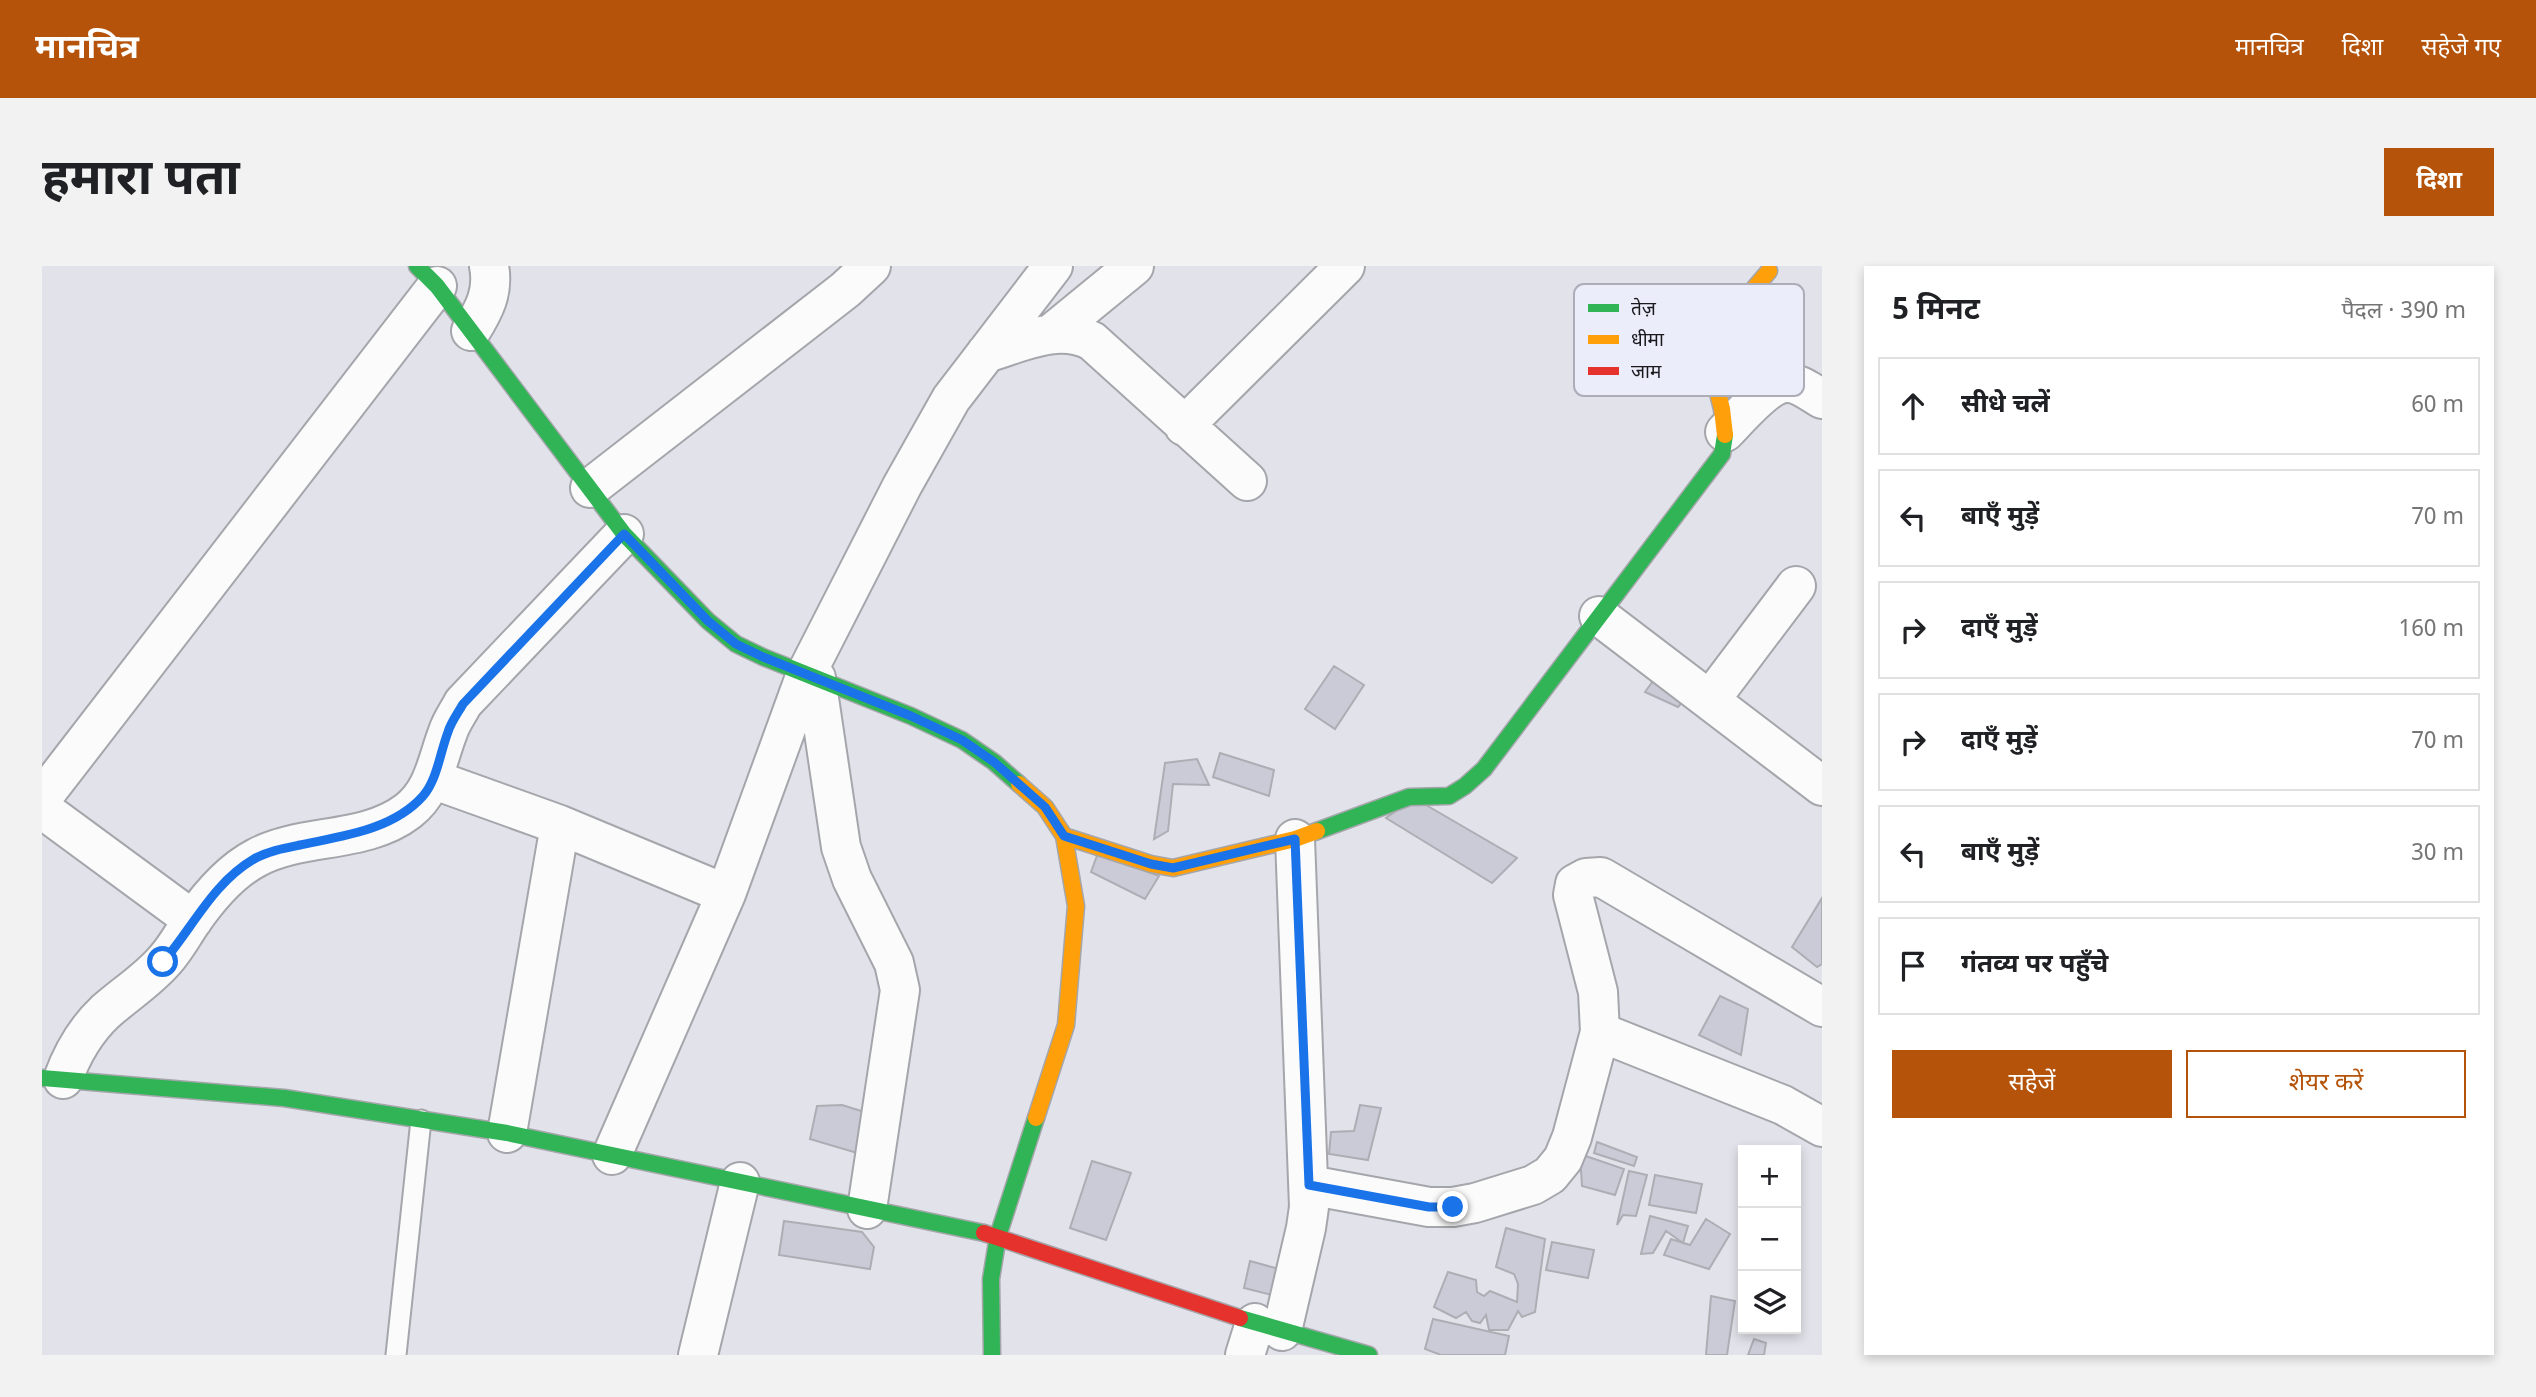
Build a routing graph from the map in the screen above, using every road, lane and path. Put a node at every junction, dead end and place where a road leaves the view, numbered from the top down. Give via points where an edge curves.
1 (489, 266) edge
2 (871, 266) edge
3 (1053, 266) edge
4 (1134, 266) edge
5 (1345, 266) edge
6 (1769, 271) dead end
7 (427, 276) edge
8 (1758, 284) edge
9 (471, 331) junction
10 (1051, 334) junction
11 (986, 353) junction
12 (1804, 389) edge
13 (1718, 396) edge
14 (1763, 396) edge
15 (1822, 399) edge
16 (1184, 426) junction
17 (1725, 432) junction
18 (1247, 481) dead end
19 (609, 514) junction
20 (1796, 586) dead end
21 (1600, 617) junction
22 (811, 676) junction
23 (1710, 700) junction
24 (432, 779) junction
25 (1822, 786) edge
26 (42, 798) edge
27 (42, 809) edge
28 (559, 825) junction
29 (1064, 836) junction
30 (1295, 839) junction
31 (726, 894) junction
32 (193, 920) junction
33 (1822, 1007) edge
34 (1601, 1032) junction
35 (53, 1078) edge
36 (421, 1120) junction
37 (1822, 1127) edge
38 (507, 1133) junction
39 (612, 1155) junction
40 (740, 1182) junction
41 (1309, 1185) junction
42 (867, 1209) junction
43 (998, 1236) junction
44 (1261, 1336) edge
45 (396, 1355) edge
46 (698, 1355) edge
47 (992, 1355) edge
48 (1369, 1355) edge

1 - 9 street via 490,293
2 - 19 street
3 - 11 street
4 - 10 street
5 - 16 street
6 - 8 street
7 - 9 street
7 - 26 street
9 - 19 street
10 - 11 street
10 - 16 street via 1080,335 1092,341
11 - 22 street via 926,440
12 - 15 street
13 - 17 street
14 - 17 street
16 - 18 street
17 - 21 street via 1722,454
19 - 22 street via 708,621 736,644
19 - 24 street via 463,704 448,730
20 - 23 street
21 - 23 street
21 - 30 street via 1485,769 1462,788 1444,797 1409,796
22 - 29 street via 962,740 1045,807
22 - 31 street
22 - 42 street via 841,847 894,963 900,990
23 - 25 street
24 - 28 street
24 - 32 street via 407,812 377,826 257,857 235,872
27 - 32 street
28 - 31 street
28 - 38 street
29 - 30 street via 1173,868
29 - 43 street via 1076,906 1066,1025
30 - 41 street
31 - 39 street
32 - 35 street via 163,962 103,1014
33 - 34 street via 1601,877 1586,878 1575,884 1573,895 1598,992
34 - 37 street via 1783,1105
34 - 41 street via 1563,1158 1550,1175 1533,1185 1475,1203 1429,1207
35 - 36 street via 284,1098
36 - 38 street
36 - 45 lane
38 - 39 street
39 - 40 street
40 - 42 street
40 - 46 street
41 - 44 street via 1307,1228
42 - 43 street
43 - 44 street
43 - 47 street via 991,1279
44 - 48 street

